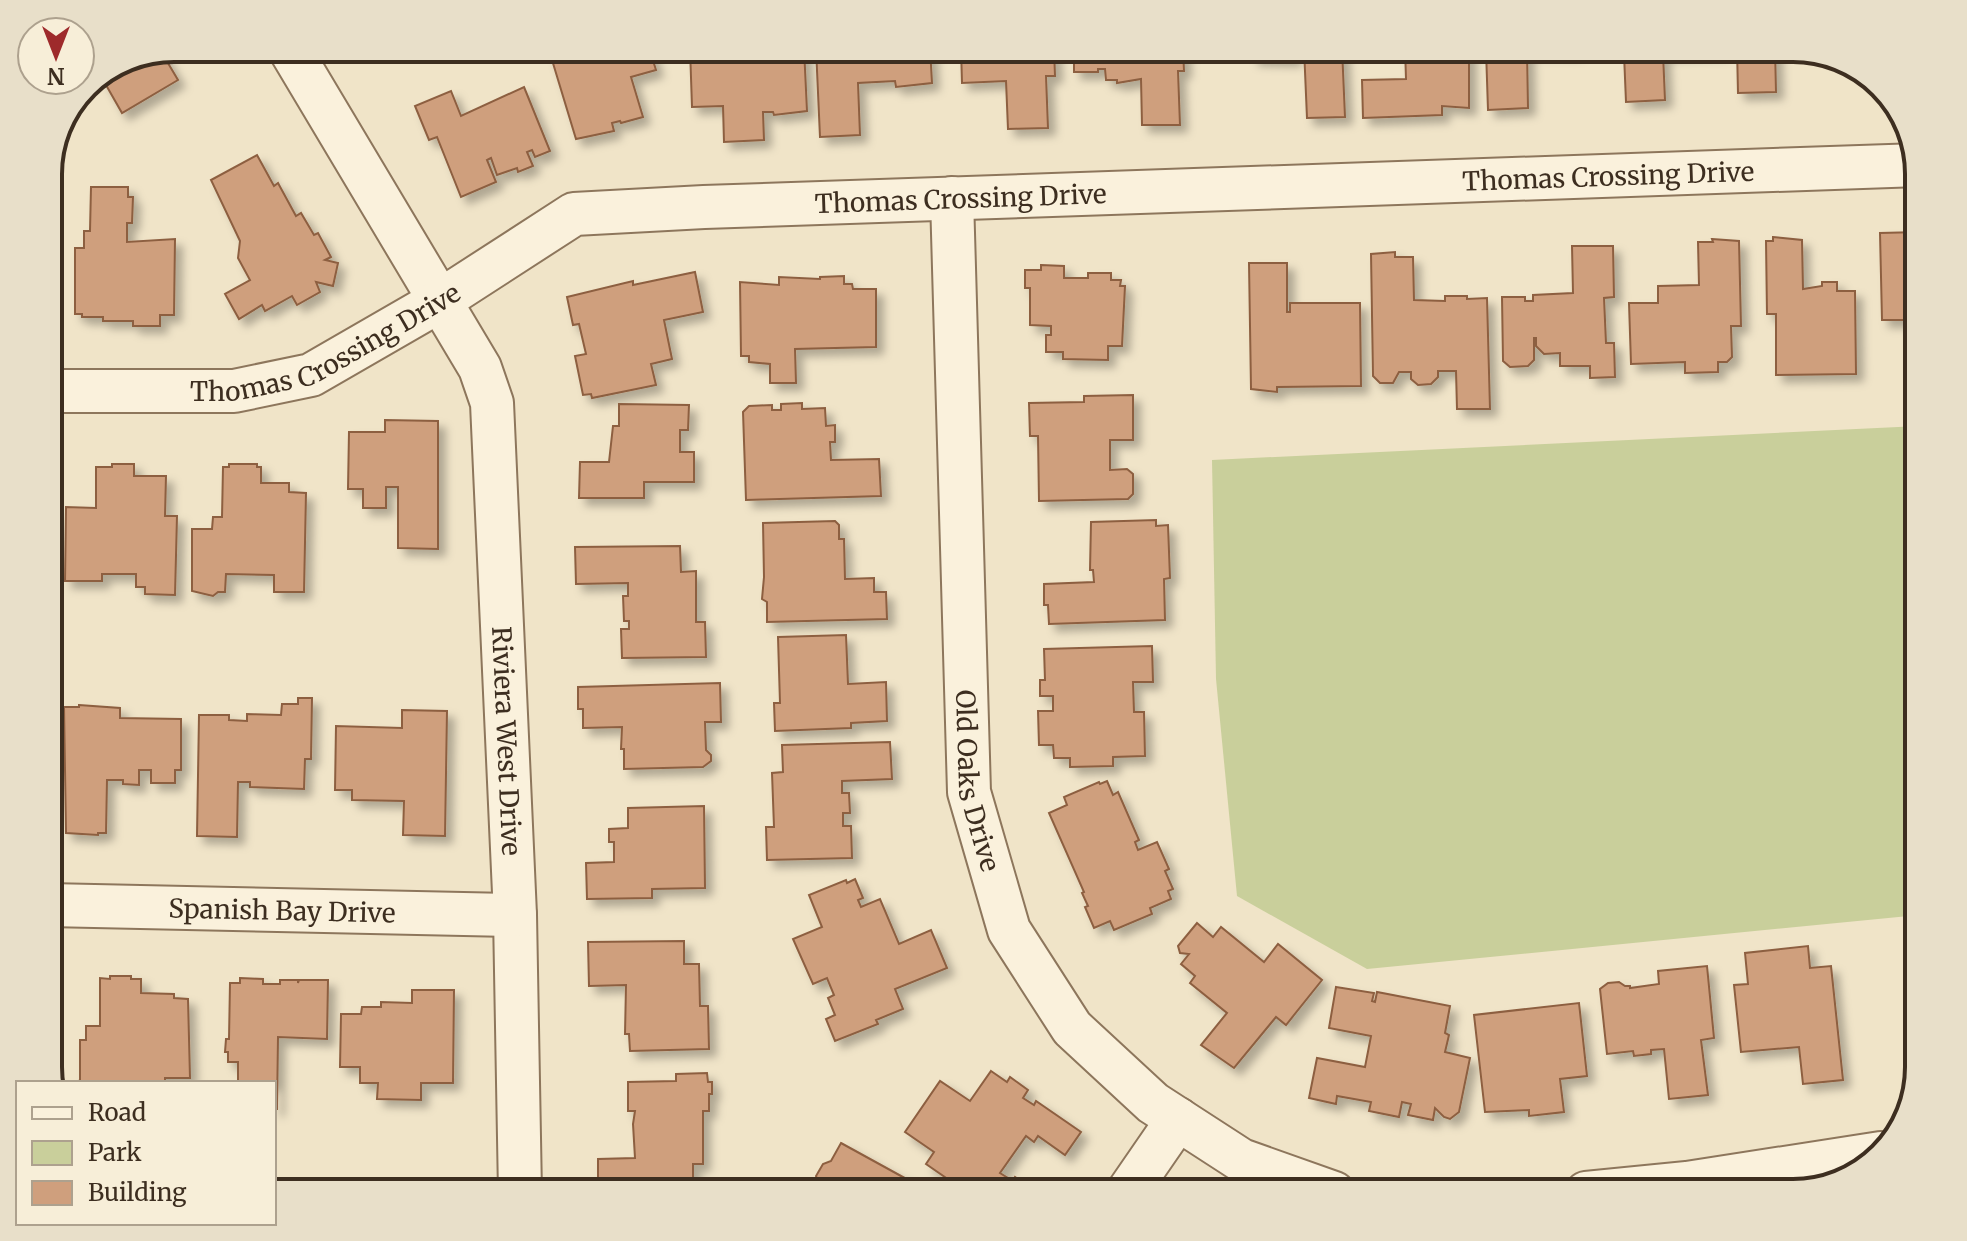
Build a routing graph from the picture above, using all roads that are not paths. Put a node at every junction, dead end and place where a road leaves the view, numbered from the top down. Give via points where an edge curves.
1 (297, 62) edge
2 (1905, 165) edge
3 (952, 198) junction
4 (441, 300) junction
5 (62, 391) edge
6 (62, 905) edge
7 (515, 915) junction
8 (1178, 1119) junction
9 (1861, 1156) edge
10 (520, 1179) edge
11 (1137, 1179) edge
12 (1295, 1179) edge
13 (1713, 1179) edge

1 - 4 street, Riviera West Drive
2 - 3 street, Thomas Crossing Drive
3 - 4 street, Thomas Crossing Drive via 574,214
3 - 8 street, Old Oaks Drive via 969,792 1009,930 1072,1028 1153,1103
4 - 5 street, Thomas Crossing Drive via 311,375 234,391
4 - 7 street, Riviera West Drive via 480,368 492,403
6 - 7 street, Spanish Bay Drive
7 - 10 street, Riviera West Drive
8 - 11 street
8 - 12 street, Old Oaks Drive via 1241,1160
9 - 13 street

